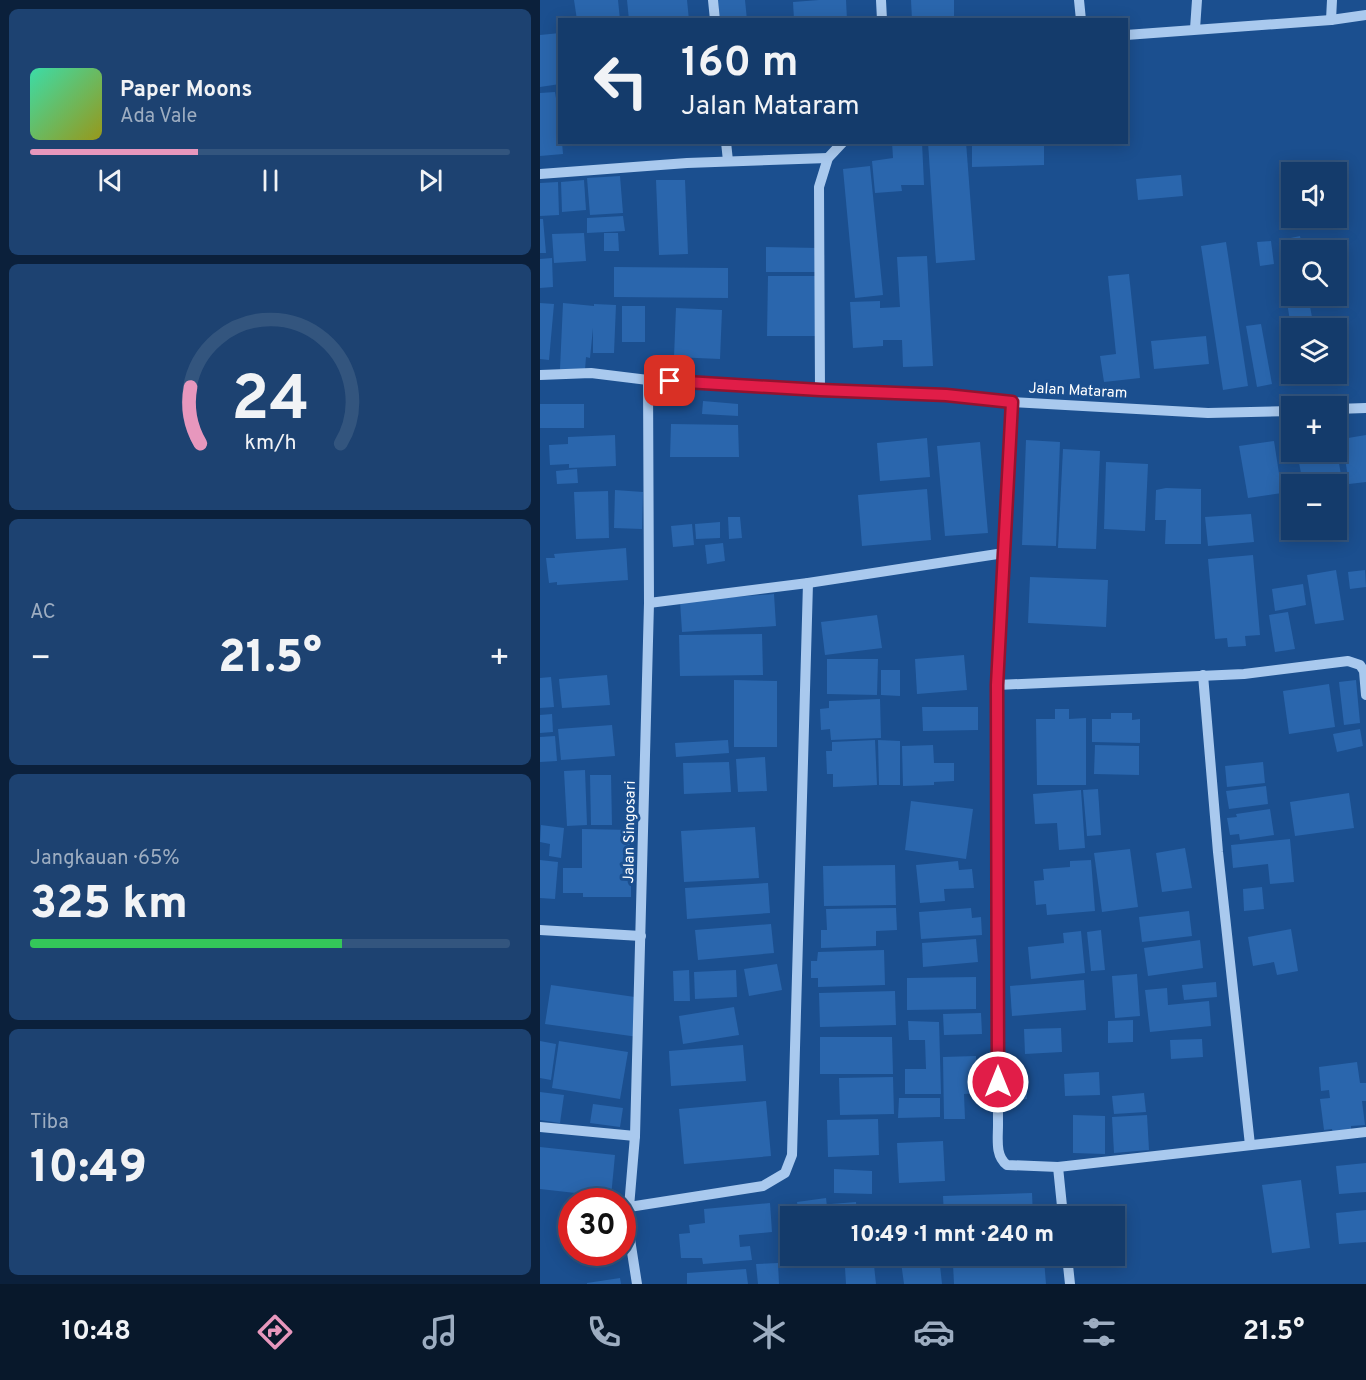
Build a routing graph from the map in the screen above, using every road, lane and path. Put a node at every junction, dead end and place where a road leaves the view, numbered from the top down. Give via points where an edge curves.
1 (713, 0) edge
2 (882, 0) edge
3 (1079, 0) edge
4 (1197, 0) edge
5 (1332, 0) edge
6 (1366, 15) edge
7 (715, 18) edge
8 (882, 18) edge
9 (1080, 18) edge
10 (1331, 20) junction
11 (1195, 29) junction
12 (1128, 34) edge
13 (726, 144) edge
14 (841, 144) edge
15 (828, 158) junction
16 (728, 161) junction
17 (540, 174) edge
18 (540, 375) edge
19 (648, 380) junction
20 (820, 390) junction
21 (1012, 402) junction
22 (1366, 408) edge
23 (1347, 409) edge
24 (1281, 411) edge
25 (1004, 553) junction
26 (808, 583) junction
27 (649, 603) junction
28 (1203, 675) junction
29 (997, 685) junction
30 (1366, 695) edge
31 (540, 930) edge
32 (641, 936) junction
33 (540, 1127) edge
34 (1366, 1132) edge
35 (635, 1136) junction
36 (1250, 1145) junction
37 (1058, 1167) junction
38 (631, 1188) edge
39 (636, 1206) edge
40 (1062, 1206) edge
41 (634, 1266) edge
42 (1068, 1266) edge
43 (637, 1284) edge
44 (1070, 1284) edge

1 - 7 street
2 - 8 street
3 - 9 street
4 - 11 street
5 - 10 street
6 - 10 street
10 - 11 street
11 - 12 street
13 - 16 street
14 - 15 street
15 - 16 street
15 - 20 street via 819,187
16 - 17 street
18 - 19 street, Jalan Mataram via 591,373
19 - 20 street, Jalan Mataram
19 - 27 street, Jalan Singosari
20 - 21 street, Jalan Mataram
21 - 24 street, Jalan Mataram via 1208,413
21 - 25 street
22 - 23 street
25 - 26 street
25 - 29 street
26 - 27 street
26 - 39 street via 792,1155 785,1173 763,1186
27 - 32 street, Jalan Singosari
28 - 29 street
28 - 30 street via 1353,661 1364,671
28 - 36 street
29 - 37 street via 998,1155 1007,1165
31 - 32 street
32 - 35 street, Jalan Singosari
33 - 35 street
34 - 36 street
35 - 38 street, Jalan Singosari
36 - 37 street
37 - 40 street
41 - 43 street, Jalan Singosari
42 - 44 street

